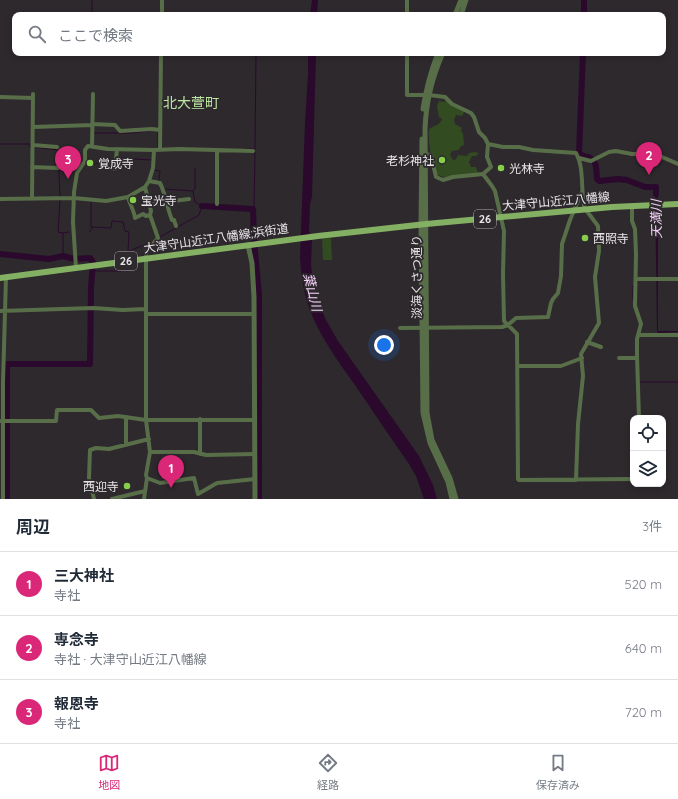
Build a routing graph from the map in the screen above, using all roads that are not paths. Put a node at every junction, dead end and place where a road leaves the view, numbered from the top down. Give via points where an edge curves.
1 (162, 0) edge
2 (407, 0) edge
3 (461, 0) edge
4 (466, 0) edge
5 (162, 12) edge
6 (407, 12) edge
7 (456, 12) edge
8 (461, 12) edge
9 (161, 56) edge
10 (407, 56) edge
11 (437, 56) edge
12 (442, 56) edge
13 (93, 94) dead end
14 (427, 95) junction
15 (0, 97) edge
16 (92, 125) junction
17 (33, 127) junction
18 (160, 130) junction
19 (488, 144) junction
20 (33, 145) junction
21 (92, 146) junction
22 (57, 147) dead end
23 (160, 148) junction
24 (116, 149) junction
25 (154, 150) junction
26 (217, 150) junction
27 (253, 151) dead end
28 (423, 154) junction
29 (579, 158) junction
30 (678, 164) edge
31 (32, 167) junction
32 (58, 168) dead end
33 (115, 169) dead end
34 (483, 174) junction
35 (149, 181) junction
36 (145, 187) junction
37 (582, 192) junction
38 (128, 197) junction
39 (74, 198) junction
40 (0, 199) edge
41 (32, 199) junction
42 (190, 199) dead end
43 (166, 202) junction
44 (217, 204) dead end
45 (678, 204) edge
46 (150, 205) junction
47 (632, 205) junction
48 (585, 210) junction
49 (573, 211) junction
50 (150, 215) junction
51 (501, 218) junction
52 (424, 224) junction
53 (176, 226) dead end
54 (316, 236) joint
55 (252, 245) junction
56 (146, 259) junction
57 (76, 268) junction
58 (3, 278) edge
59 (636, 279) junction
60 (678, 279) edge
61 (146, 309) junction
62 (0, 311) edge
63 (6, 311) junction
64 (146, 314) junction
65 (254, 314) junction
66 (510, 327) junction
67 (400, 328) dead end
68 (424, 328) junction
69 (638, 335) junction
70 (678, 335) edge
71 (587, 342) junction
72 (601, 347) dead end
73 (582, 358) junction
74 (618, 358) dead end
75 (637, 358) junction
76 (517, 366) junction
77 (639, 415) edge
78 (126, 417) junction
79 (146, 420) junction
80 (200, 420) junction
81 (254, 420) junction
82 (4, 421) edge
83 (149, 439) junction
84 (126, 444) junction
85 (150, 452) junction
86 (200, 454) junction
87 (255, 454) junction
88 (147, 478) junction
89 (255, 479) junction
90 (630, 479) edge
91 (576, 480) junction
92 (145, 491) junction
93 (198, 494) junction
94 (3, 499) edge
95 (94, 499) edge
96 (112, 499) edge
97 (144, 499) edge
98 (199, 499) edge
99 (255, 499) edge
100 (452, 499) edge
101 (456, 499) edge

1 - 5 street
2 - 6 street
3 - 7 street
4 - 8 street
9 - 18 street
10 - 14 street via 407,95
11 - 14 street, 淡海くさつ通り
12 - 14 street, 淡海くさつ通り
13 - 16 street
14 - 19 street via 445,97 452,104 471,113 479,132
14 - 28 street, 淡海くさつ通り via 423,114
15 - 17 street via 33,96
16 - 17 street
16 - 18 street via 115,126 120,131
16 - 21 street
17 - 20 street
18 - 23 street
19 - 29 street via 576,153
19 - 34 street via 487,157 491,167
20 - 22 street
20 - 31 street
21 - 24 street
21 - 39 street via 86,148 86,161 77,173
23 - 25 street
23 - 26 street
24 - 25 street
24 - 33 street
25 - 35 street
26 - 27 street
26 - 44 street
28 - 34 street via 431,155 436,177 443,180
28 - 52 street, 淡海くさつ通り
29 - 30 street via 594,160 612,151 647,153
29 - 37 street
31 - 32 street
31 - 41 street
34 - 51 street via 495,191
35 - 36 street
35 - 43 street via 160,183
36 - 38 street
36 - 46 street
37 - 48 street
37 - 49 street
38 - 39 street via 106,201
38 - 50 street via 135,218 143,214
39 - 41 street
39 - 57 street
40 - 41 street
42 - 43 street
43 - 46 street
43 - 53 street
45 - 47 main road, 大津守山近江八幡線 / 26
46 - 50 street
47 - 48 main road, 大津守山近江八幡線 / 26
47 - 59 street
48 - 49 main road, 大津守山近江八幡線 / 26
48 - 71 street via 598,226 599,237 595,278 599,322
49 - 51 main road, 大津守山近江八幡線 / 26
49 - 66 street via 562,244 558,293 551,303 548,317 516,318
50 - 56 street via 158,238 146,252
51 - 52 main road, 大津守山近江八幡線 / 26
51 - 66 street via 504,231 504,321
52 - 54 main road, 大津守山近江八幡線 / 26
52 - 68 street, 淡海くさつ通り
54 - 55 main road, 大津守山近江八幡線;浜街道 / 26
55 - 56 main road, 大津守山近江八幡線;浜街道 / 26
55 - 65 street
56 - 57 main road, 大津守山近江八幡線;浜街道 / 26
56 - 61 street
57 - 58 main road, 大津守山近江八幡線;浜街道 / 26
58 - 63 street
59 - 60 street
59 - 69 street via 635,306 641,324
61 - 63 street
61 - 64 street
62 - 63 street
63 - 82 street via 3,350
64 - 65 street
64 - 79 street
65 - 81 street
66 - 68 street
66 - 76 street via 517,334
67 - 68 street
68 - 100 street, 淡海くさつ通り via 425,420 430,443 448,482
68 - 101 street, 淡海くさつ通り via 430,431
69 - 70 street
69 - 75 street
71 - 72 street
71 - 73 street via 581,354
73 - 76 street via 561,366
73 - 91 street
74 - 75 street
75 - 77 street
76 - 91 street via 518,479
78 - 79 street
78 - 82 street via 99,418 91,410 57,410 56,421
78 - 84 street
79 - 80 street
79 - 83 street
80 - 81 street
80 - 86 street
81 - 87 street
82 - 94 street
83 - 84 street
83 - 85 street
84 - 95 street via 109,449 90,450 90,478
85 - 86 street
85 - 88 street
86 - 87 street
87 - 89 street
88 - 92 street
88 - 93 street via 160,483 194,478
89 - 93 street via 217,483
89 - 99 street
90 - 91 street
92 - 96 street
92 - 97 street
93 - 98 street

